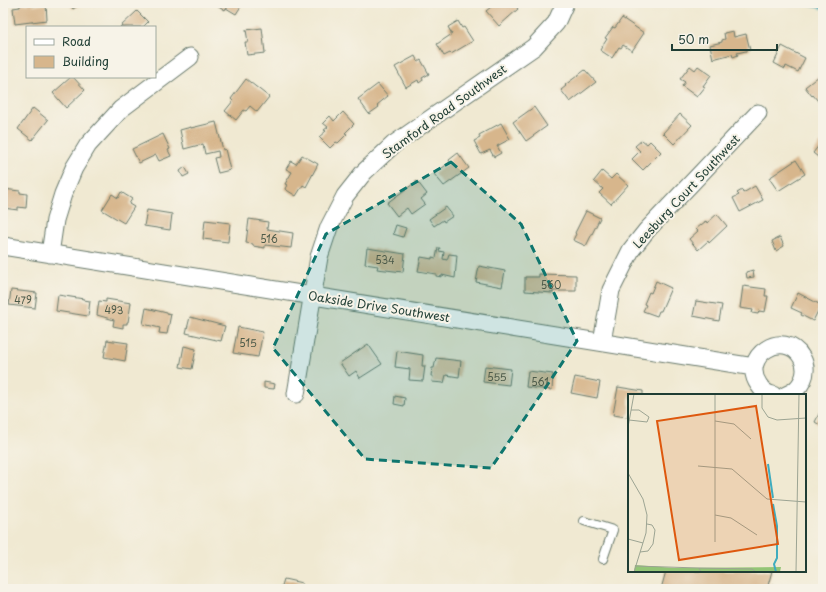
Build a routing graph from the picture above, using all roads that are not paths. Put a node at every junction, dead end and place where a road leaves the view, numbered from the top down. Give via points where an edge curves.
1 (565, 3) edge
2 (190, 57) dead end
3 (758, 113) dead end
4 (3, 246) edge
5 (50, 254) junction
6 (312, 296) junction
7 (602, 342) junction
8 (754, 367) junction
9 (296, 394) dead end
10 (771, 394) edge
11 (788, 394) edge
12 (584, 521) dead end
13 (604, 559) dead end

1 - 6 street, Stamford Road Southwest via 556,23 534,47 394,144 364,172 345,196 329,227 319,256
2 - 5 street via 121,109 88,145 74,168 63,194 55,220
3 - 7 street, Leesburg Court Southwest via 631,250 611,290
4 - 5 street, Oakside Drive Southwest
5 - 6 street, Oakside Drive Southwest
6 - 7 street, Oakside Drive Southwest
6 - 9 street, Stamford Road Southwest
7 - 8 street, Oakside Drive Southwest
8 - 10 street via 757,383
8 - 11 street via 761,352 772,346 784,345 792,348 803,360 805,368 801,384
12 - 13 lane via 613,530

